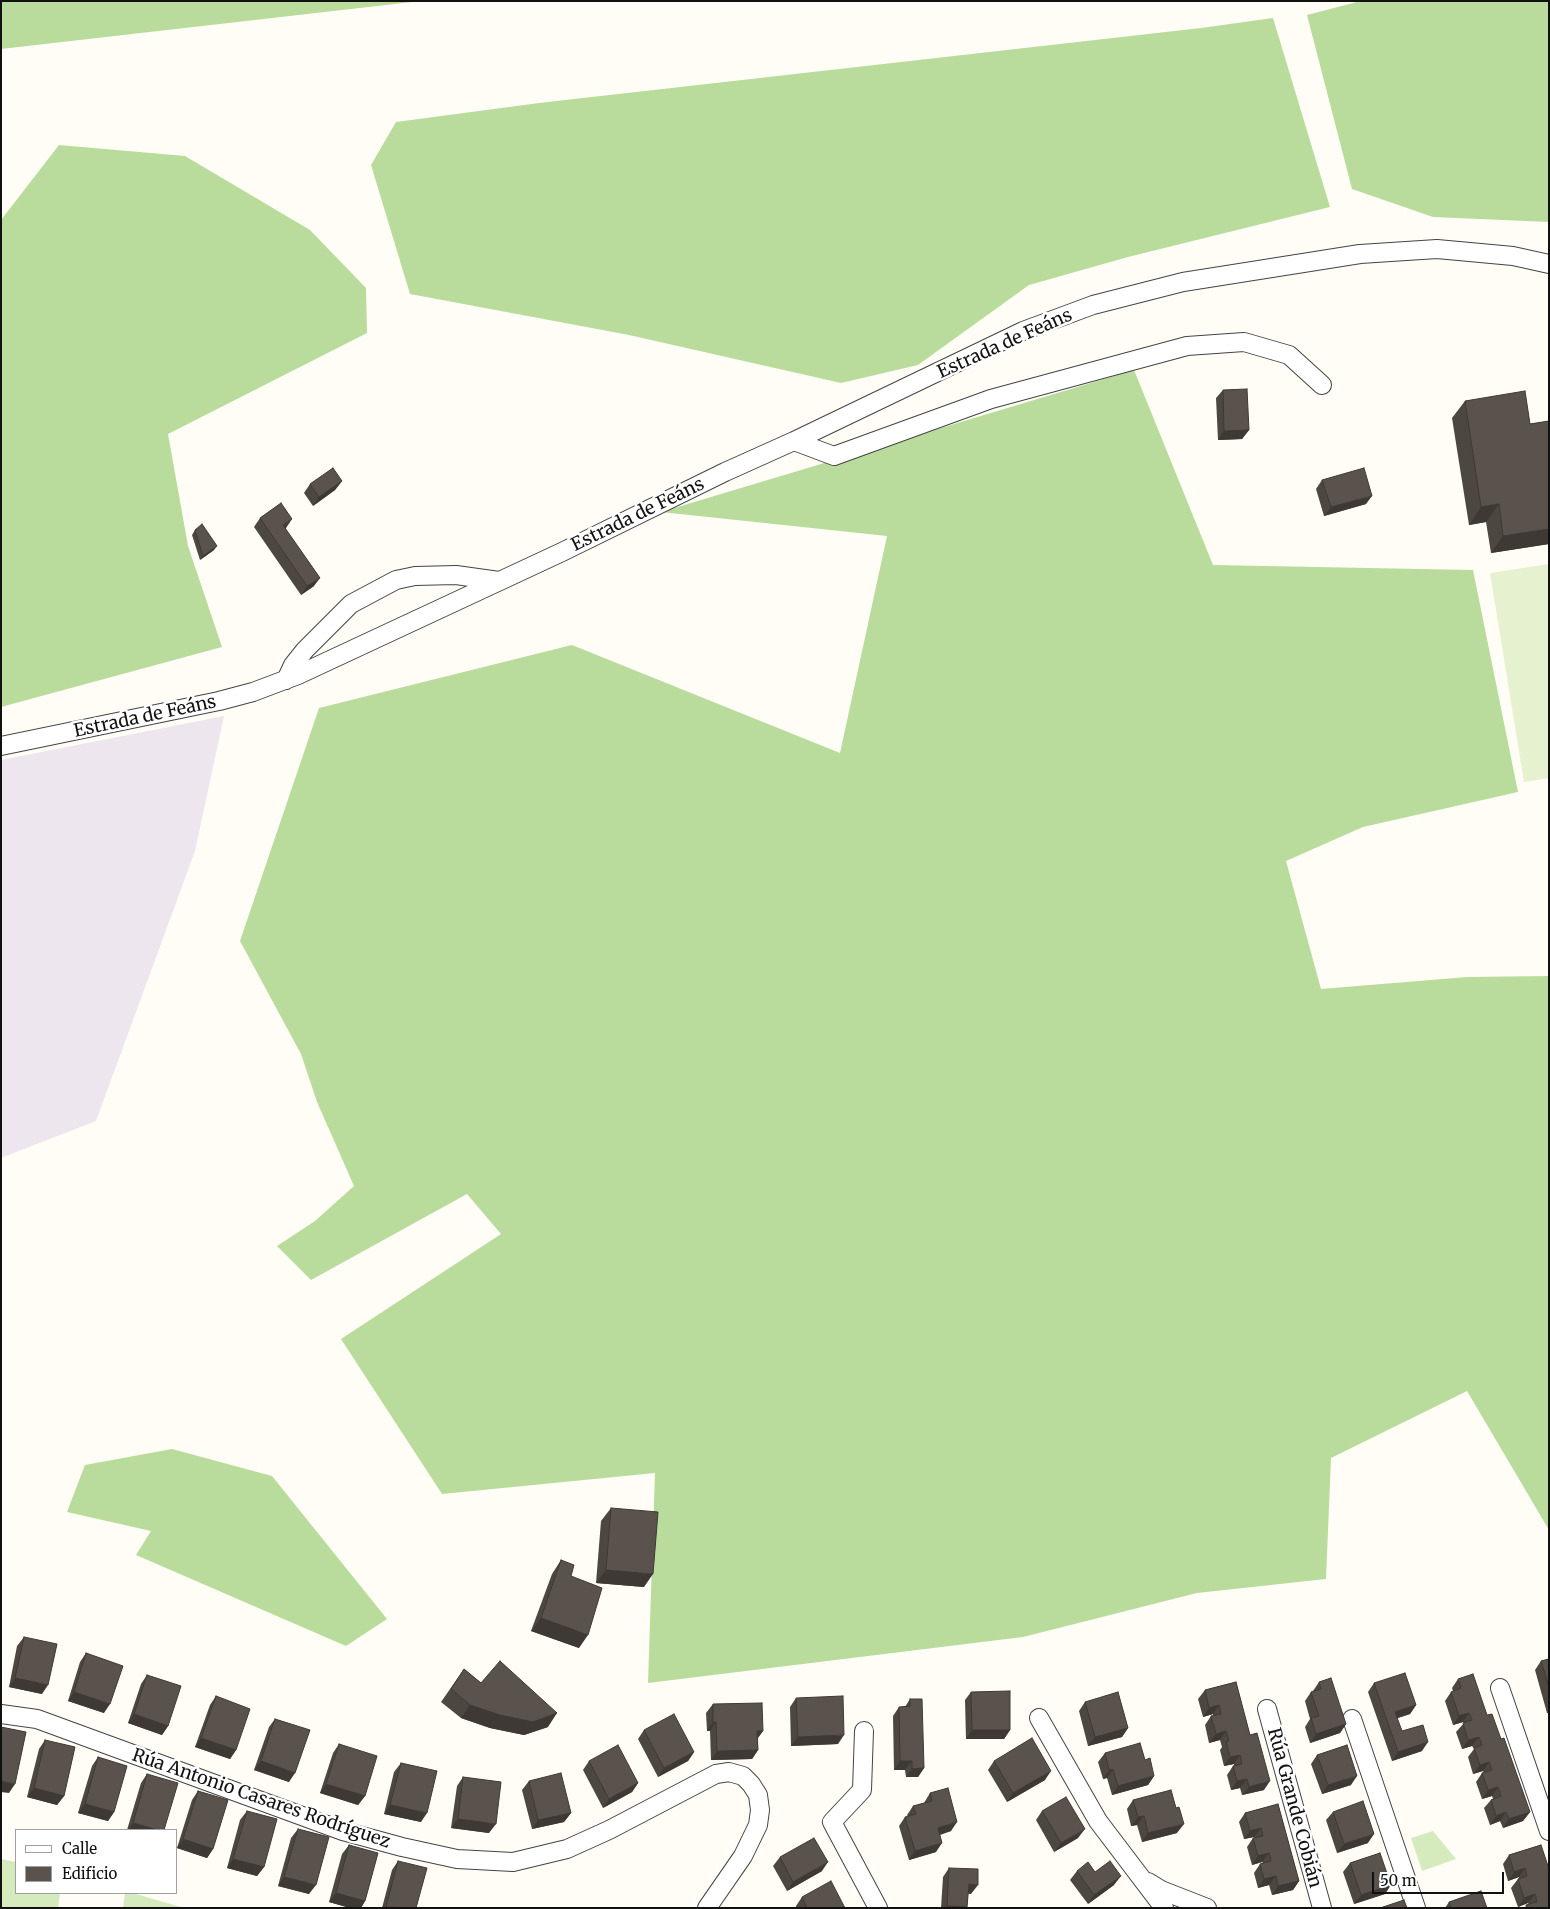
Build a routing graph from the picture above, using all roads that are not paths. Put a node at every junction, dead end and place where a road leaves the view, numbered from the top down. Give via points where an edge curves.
1 (1549, 264) edge
2 (1322, 385) dead end
3 (794, 441) junction
4 (499, 581) junction
5 (286, 680) junction
6 (1, 746) edge
7 (1500, 1688) dead end
8 (1267, 1709) dead end
9 (1, 1714) edge
10 (1039, 1718) dead end
11 (1352, 1719) dead end
12 (864, 1731) dead end
13 (1549, 1831) edge
14 (1144, 1879) junction
15 (707, 1908) edge
16 (878, 1908) edge
17 (1164, 1908) edge
18 (1207, 1908) edge
19 (1322, 1908) edge
20 (1416, 1908) edge

1 - 3 street, Estrada de Feáns via 1513,256 1438,249 1360,254 1182,282 1093,305 1023,332
2 - 3 street via 1289,355 1244,342 1187,346 991,399 834,456
3 - 4 street, Estrada de Feáns
4 - 5 street, Estrada de Feáns
4 - 5 street via 456,575 396,580 350,604 305,650
5 - 6 street, Estrada de Feáns via 219,702
7 - 13 street
8 - 19 street, Rúa Grande Cobián
9 - 15 street, Rúa Antonio Casares Rodríguez via 37,1719 342,1831 457,1859 513,1862 567,1849 716,1774 729,1772 743,1776 752,1784 758,1795 758,1825 743,1856
10 - 14 street via 1098,1820
11 - 20 street
12 - 16 street via 862,1790 832,1822
14 - 17 street
14 - 18 street via 1160,1890

